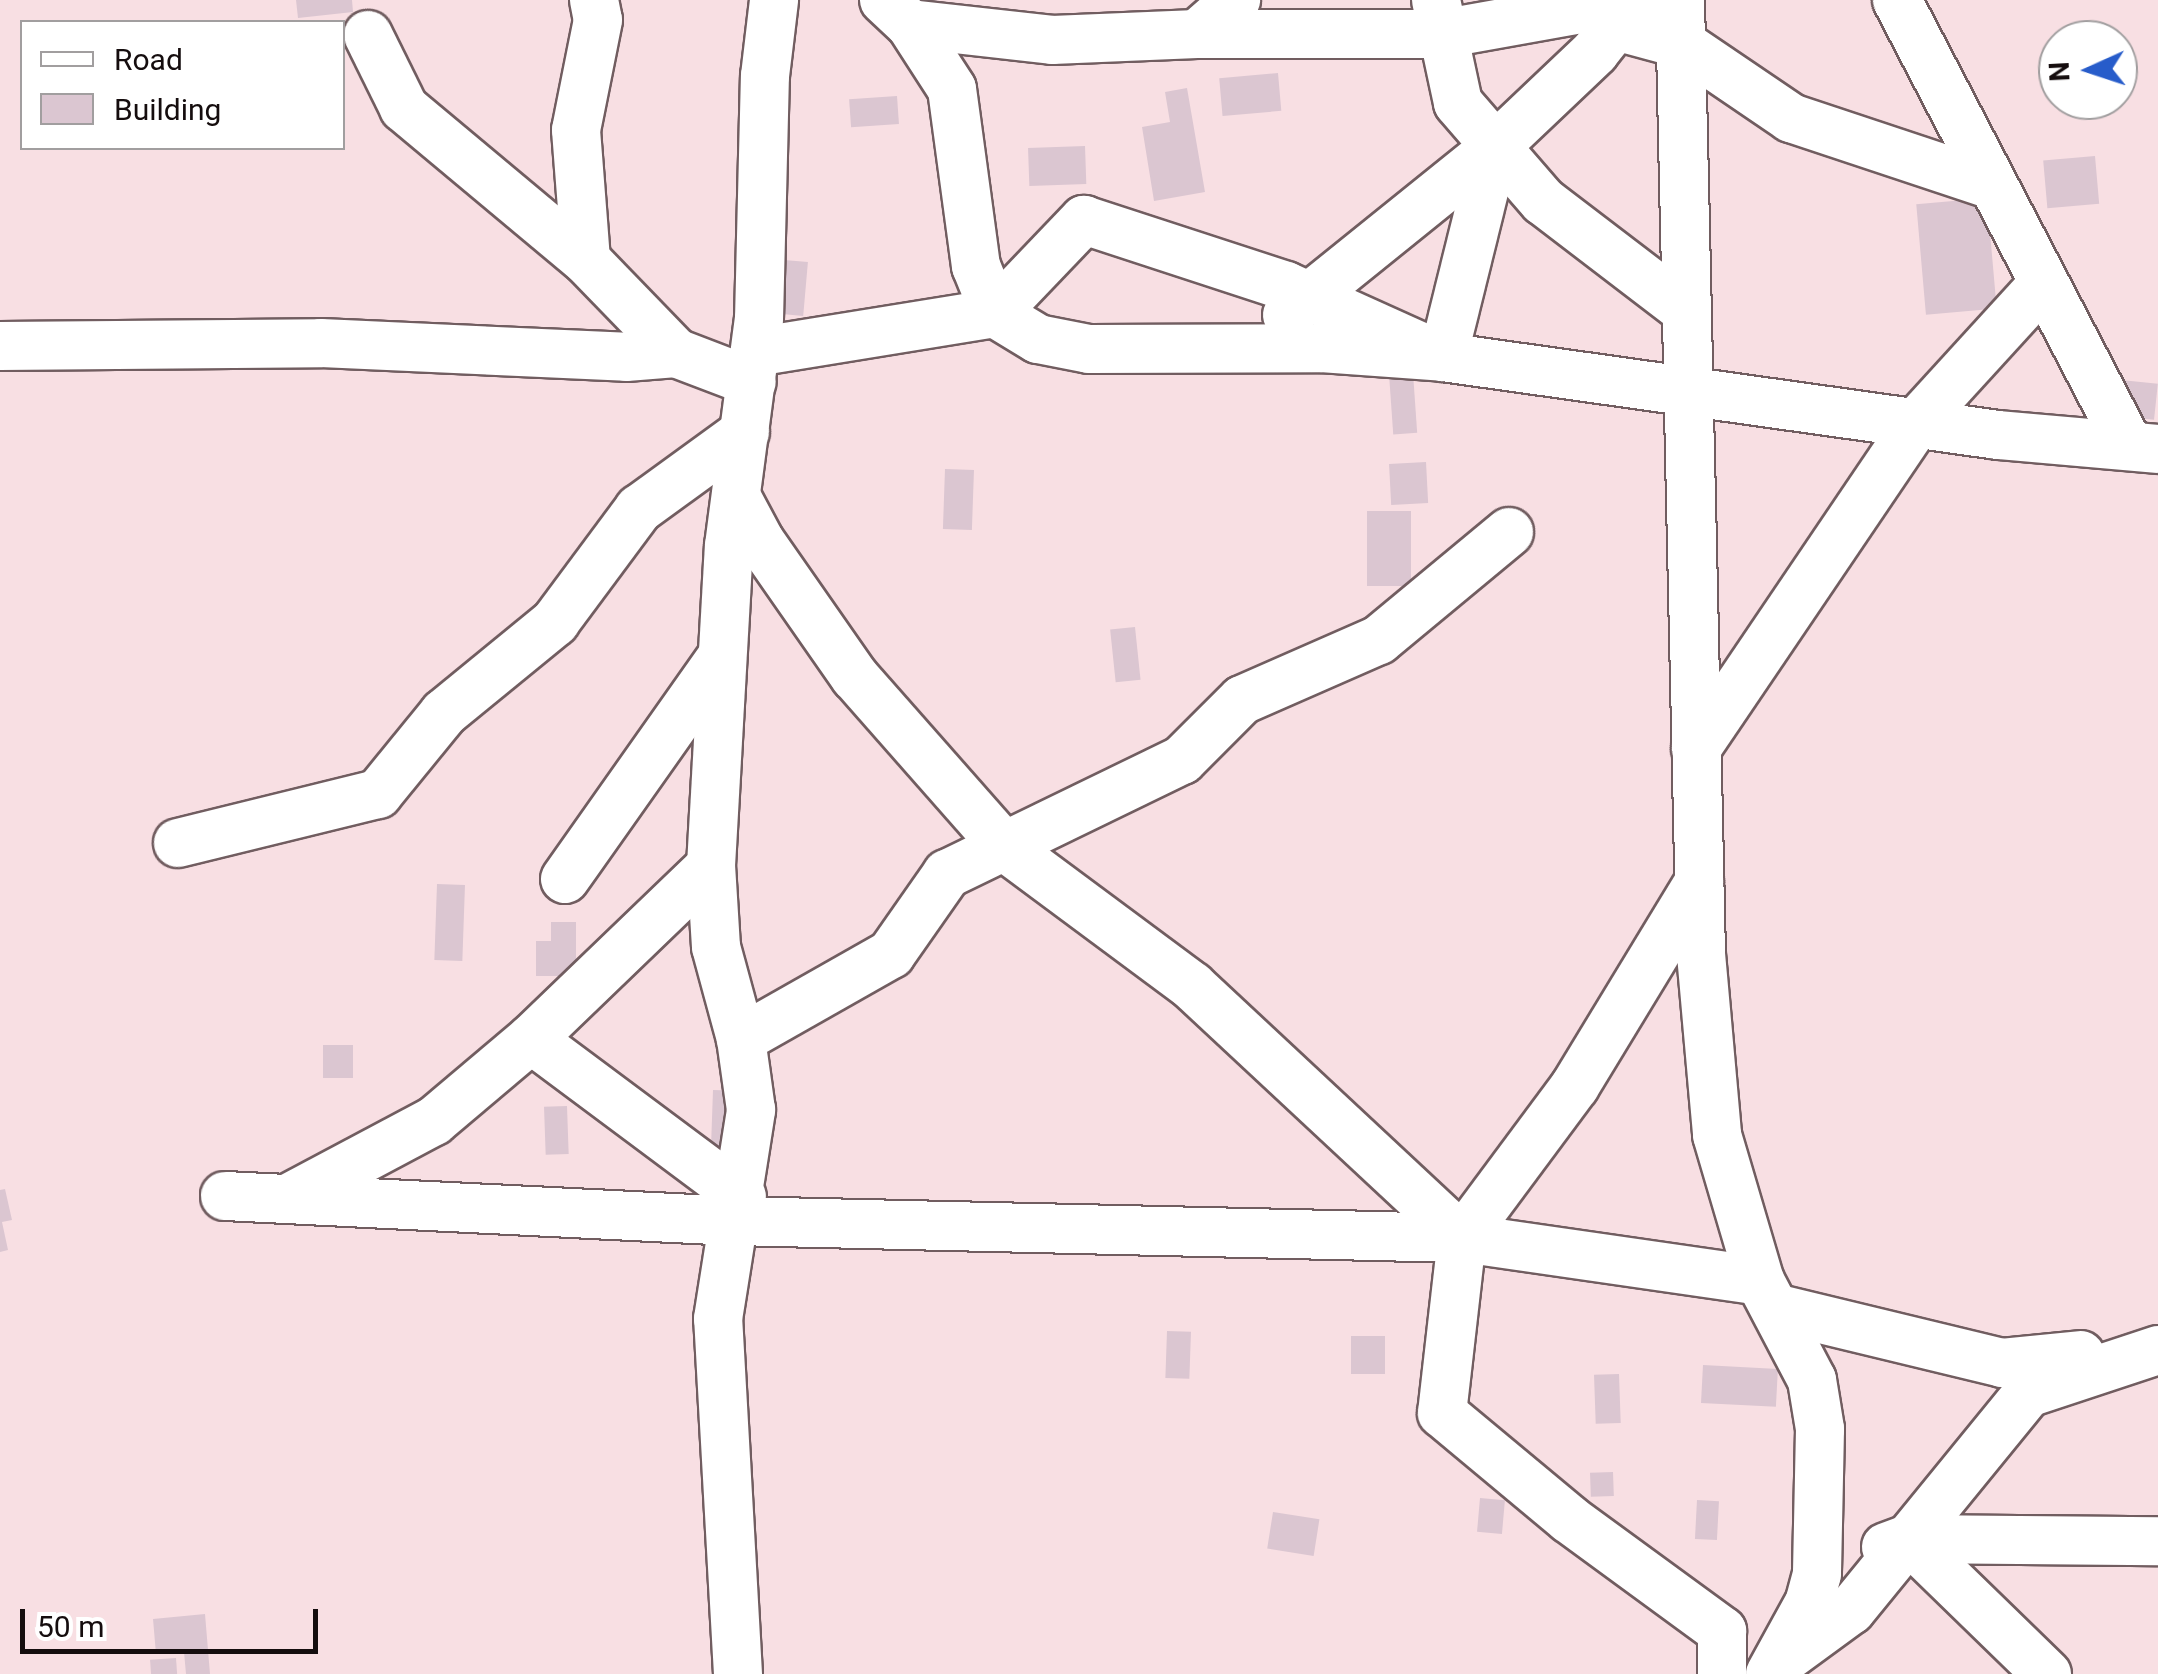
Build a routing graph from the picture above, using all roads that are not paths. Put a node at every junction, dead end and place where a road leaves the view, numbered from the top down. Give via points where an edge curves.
1 (594, 0) edge
2 (774, 0) edge
3 (1236, 0) edge
4 (1897, 0) edge
5 (1607, 8) edge
6 (897, 12) edge
7 (1438, 17) edge
8 (1681, 22) edge
9 (1197, 34) junction
10 (368, 36) dead end
11 (1496, 147) junction
12 (1992, 185) junction
13 (586, 260) junction
14 (2044, 283) junction
15 (1308, 296) junction
16 (1687, 310) junction
17 (995, 313) junction
18 (0, 346) edge
19 (1248, 349) junction
20 (676, 353) junction
21 (1443, 357) junction
22 (754, 367) junction
23 (1688, 388) junction
24 (1916, 422) junction
25 (745, 432) junction
26 (2143, 446) edge
27 (736, 496) junction
28 (1509, 532) dead end
29 (722, 658) junction
30 (1696, 749) junction
31 (178, 843) dead end
32 (1005, 846) junction
33 (711, 866) junction
34 (565, 879) dead end
35 (1699, 882) junction
36 (531, 1039) junction
37 (741, 1039) junction
38 (225, 1196) dead end
39 (286, 1199) junction
40 (738, 1209) junction
41 (1462, 1238) junction
42 (1768, 1294) junction
43 (2156, 1347) edge
44 (1908, 1539) junction
45 (2158, 1540) edge
46 (1817, 1574) junction
47 (1773, 1669) edge
48 (738, 1674) edge
49 (1722, 1674) edge
50 (2047, 1674) edge

1 - 13 street via 598,20 576,130
2 - 22 street
3 - 9 street
4 - 12 street
5 - 7 street
5 - 8 street
5 - 11 street
6 - 9 street via 1052,40
6 - 17 street via 952,90 976,266
7 - 9 street
7 - 11 street via 1458,103
8 - 12 street via 1791,118
8 - 16 street
10 - 13 street via 404,108
11 - 15 street
11 - 16 street via 1542,201
11 - 21 street
12 - 14 street
13 - 20 street
14 - 24 street
14 - 26 street
15 - 17 street via 1084,220
15 - 19 street
15 - 21 street
16 - 23 street
17 - 19 street via 1038,339 1089,349
17 - 22 street
18 - 20 street via 322,343 626,357
19 - 21 street
20 - 22 street
21 - 23 street
22 - 25 street
23 - 24 street
23 - 30 street
24 - 26 street
24 - 30 street
25 - 27 street
25 - 31 street via 639,509 554,622 444,713 378,794
27 - 29 street
27 - 32 street via 854,678
28 - 32 street via 1379,640 1242,700 1182,760
29 - 33 street
29 - 34 street
30 - 35 street
32 - 37 street via 947,874 892,954
32 - 41 street via 1192,986
33 - 36 street
33 - 37 street via 716,947
35 - 41 street via 1575,1086
35 - 42 street via 1717,1134
36 - 39 street via 434,1121
36 - 40 street
37 - 40 street via 751,1110
38 - 39 street
39 - 40 street
40 - 41 street
40 - 48 street via 722,1258 718,1319
41 - 42 street
41 - 49 street via 1442,1413 1569,1519 1722,1630
42 - 43 street via 2002,1363
42 - 46 street via 1812,1380 1820,1430
43 - 44 street via 2028,1393
44 - 45 street
44 - 46 street
44 - 47 street via 1851,1610
44 - 50 street
46 - 47 street

